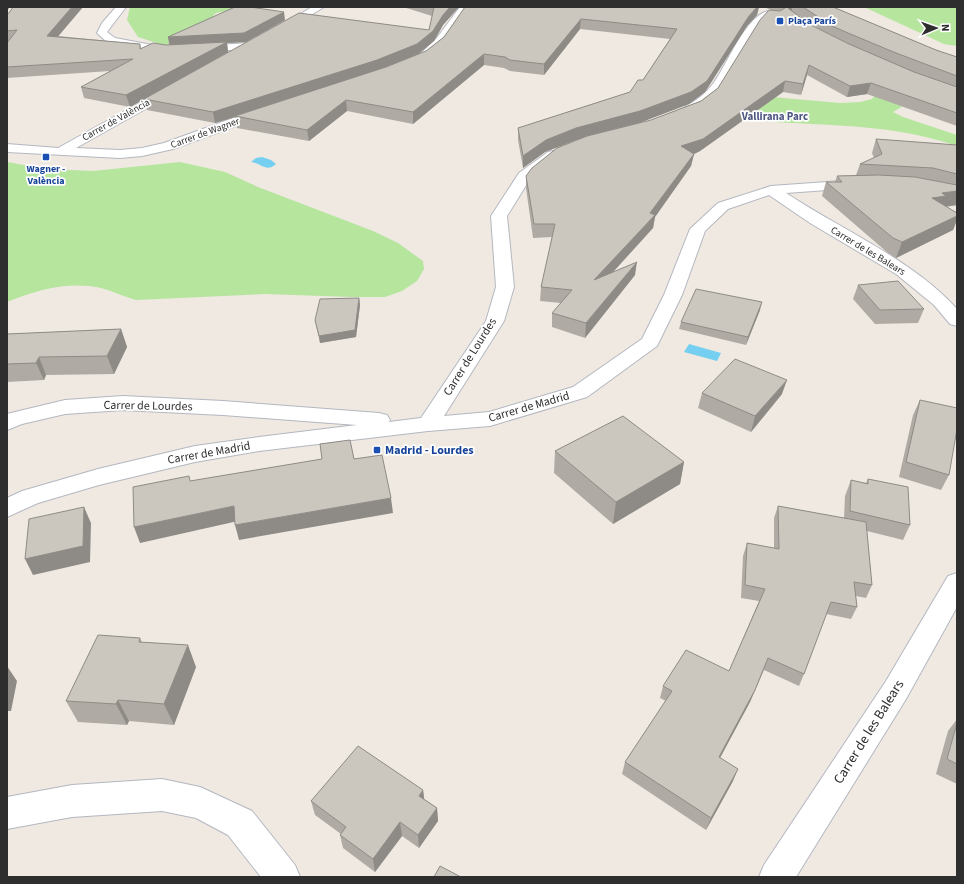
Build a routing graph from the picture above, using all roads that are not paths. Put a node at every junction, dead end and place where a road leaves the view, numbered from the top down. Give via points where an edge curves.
1 (122, 7) edge
2 (319, 7) edge
3 (465, 7) edge
4 (766, 11) edge
5 (249, 46) junction
6 (229, 58) edge
7 (408, 64) edge
8 (182, 84) edge
9 (275, 108) edge
10 (680, 113) edge
11 (7, 148) edge
12 (569, 148) edge
13 (60, 152) junction
14 (869, 183) edge
15 (771, 190) junction
16 (957, 320) edge
17 (7, 423) edge
18 (428, 424) junction
19 (7, 508) edge
20 (957, 583) edge
21 (7, 813) edge
22 (283, 877) edge
23 (776, 877) edge

1 - 5 street via 102,33 112,41 168,51
2 - 5 street
3 - 7 street via 439,44 422,58
4 - 10 street via 753,26 711,95 694,108
5 - 6 street
8 - 13 street, Carrer de València
9 - 13 street, Carrer de Wagner via 168,146 142,152
11 - 13 street, Carrer de Wagner
12 - 18 street, Carrer de Lourdes via 551,156 524,176 504,206 499,216 504,286 495,321
14 - 15 street, Carrer de Madrid
15 - 16 street, Carrer de les Balears via 816,220 902,270 940,301
15 - 18 street, Carrer de Madrid via 723,206 698,229 673,295 650,342 580,392 490,419
17 - 18 street, Carrer de Lourdes via 65,407 123,403
18 - 19 street, Carrer de Madrid via 195,454 98,477 30,497
20 - 23 street, Carrer de les Balears via 896,690
21 - 22 street via 72,801 162,795 200,803 240,823

